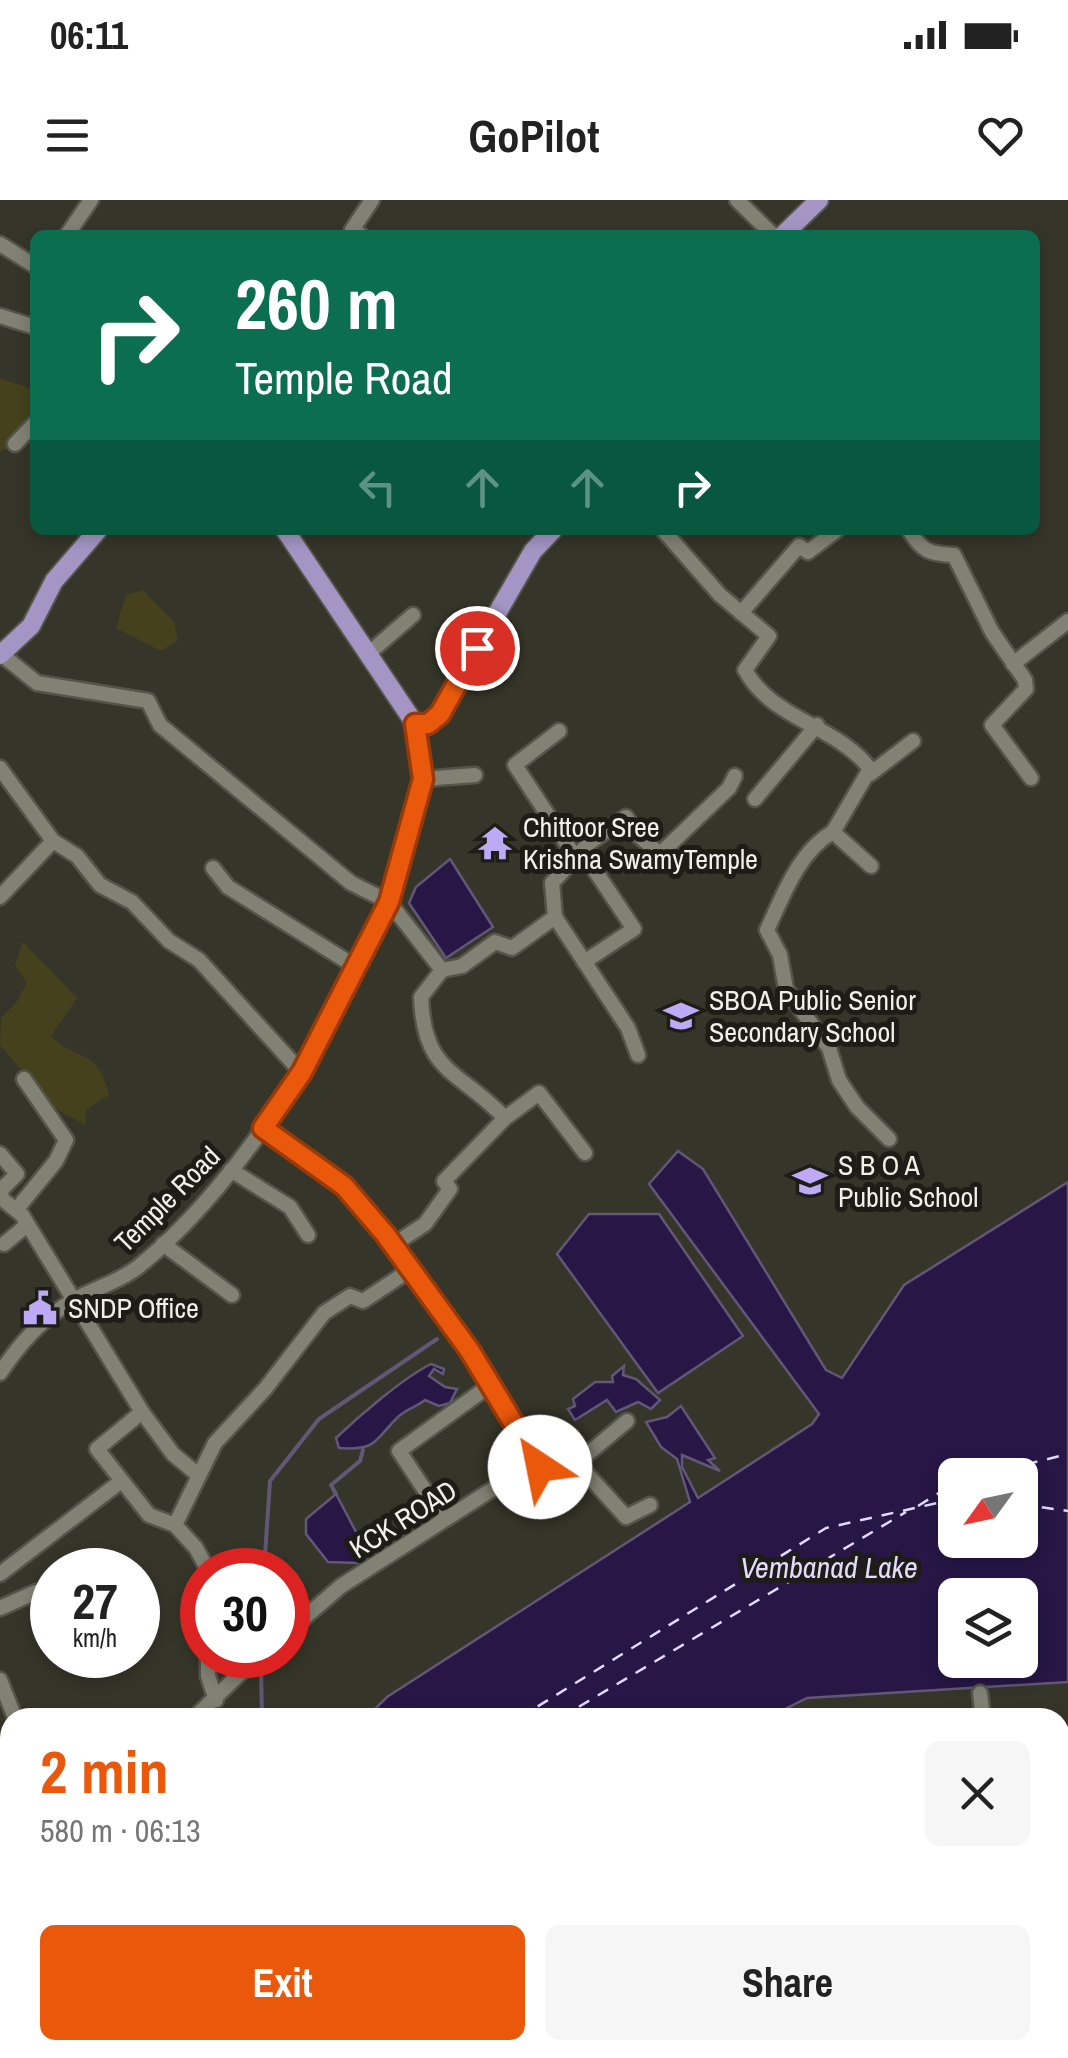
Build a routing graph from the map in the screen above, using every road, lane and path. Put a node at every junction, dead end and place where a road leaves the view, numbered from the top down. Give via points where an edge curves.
1 (91, 200) edge
2 (372, 200) edge
3 (737, 200) edge
4 (819, 200) edge
5 (70, 230) edge
6 (352, 230) edge
7 (768, 230) edge
8 (788, 230) edge
9 (0, 244) edge
10 (30, 263) edge
11 (0, 316) edge
12 (30, 325) edge
13 (30, 428) edge
14 (14, 444) dead end
15 (94, 535) edge
16 (290, 535) edge
17 (548, 535) edge
18 (668, 535) edge
19 (830, 535) edge
20 (912, 535) edge
21 (741, 612) junction
22 (413, 616) dead end
23 (1068, 620) edge
24 (0, 654) edge
25 (368, 654) junction
26 (1013, 664) junction
27 (415, 724) junction
28 (817, 726) junction
29 (559, 730) dead end
30 (913, 741) dead end
31 (0, 768) edge
32 (870, 774) junction
33 (474, 775) dead end
34 (735, 776) dead end
35 (1032, 778) dead end
36 (423, 779) junction
37 (755, 799) dead end
38 (833, 832) junction
39 (52, 841) junction
40 (579, 854) junction
41 (871, 866) dead end
42 (213, 868) dead end
43 (0, 897) edge
44 (389, 902) junction
45 (555, 918) junction
46 (584, 962) junction
47 (356, 967) junction
48 (442, 970) junction
49 (638, 1055) dead end
50 (302, 1072) junction
51 (24, 1079) dead end
52 (505, 1118) junction
53 (263, 1128) junction
54 (889, 1139) dead end
55 (0, 1154) edge
56 (585, 1154) dead end
57 (231, 1170) junction
58 (16, 1210) junction
59 (26, 1225) junction
60 (308, 1235) dead end
61 (4, 1244) dead end
62 (163, 1244) junction
63 (393, 1245) junction
64 (410, 1270) junction
65 (232, 1294) dead end
66 (71, 1302) junction
67 (0, 1373) edge
68 (488, 1386) junction
69 (142, 1412) junction
70 (627, 1421) dead end
71 (535, 1462) junction
72 (577, 1463) junction
73 (197, 1474) junction
74 (120, 1482) junction
75 (650, 1505) dead end
76 (444, 1519) junction
77 (175, 1525) junction
78 (196, 1548) edge
79 (0, 1574) edge
80 (30, 1595) edge
81 (0, 1608) edge
82 (310, 1613) edge
83 (209, 1678) edge
84 (236, 1678) edge
85 (0, 1680) edge
86 (980, 1693) dead end
87 (216, 1700) junction
88 (10, 1708) edge
89 (206, 1708) edge
90 (982, 1708) edge

1 - 5 street
2 - 6 street
3 - 7 street
4 - 8 main road
9 - 10 street
11 - 12 street
13 - 14 street
15 - 24 main road via 54,581 32,626
16 - 25 main road
17 - 27 main road via 533,550 440,714
18 - 21 street
19 - 21 street via 808,552 798,546
20 - 26 street via 936,556 954,555
21 - 28 street via 770,636 747,675 780,708
22 - 25 street
23 - 26 street
24 - 44 street via 36,682 148,701 160,725 350,882
25 - 27 main road
26 - 35 street via 1026,689 992,730
27 - 36 street
28 - 32 street via 853,748
28 - 37 street
29 - 40 street via 514,766
30 - 32 street
31 - 39 street
32 - 38 street
33 - 36 street
34 - 40 street via 660,854 626,817
36 - 44 street, Temple Road
38 - 41 street
38 - 54 street via 802,863 767,930 786,989 829,1048 839,1080
39 - 43 street
39 - 50 street via 199,960
40 - 45 street via 552,883
40 - 46 street via 634,928
42 - 47 street via 228,887
44 - 47 street, Temple Road
44 - 48 street
45 - 46 street
45 - 48 street via 512,948 496,942 462,966
46 - 49 street
47 - 50 street, Temple Road
48 - 52 street via 422,997 429,1050
50 - 53 street, Temple Road
51 - 58 street via 66,1140
52 - 56 street via 539,1092
52 - 63 street via 444,1181 450,1189 425,1224
53 - 57 street, Temple Road
53 - 63 street via 344,1186
55 - 58 street via 17,1174 1,1190
57 - 60 street via 290,1207
57 - 62 street, Temple Road
58 - 59 street
59 - 61 street
59 - 66 street
62 - 65 street
62 - 66 street, Temple Road via 103,1289
63 - 64 street
64 - 68 street
64 - 73 street via 363,1301 350,1296 324,1313 215,1443
66 - 67 street, Temple Road via 32,1330
66 - 69 street
68 - 71 street
68 - 76 street via 399,1451
69 - 73 street
69 - 74 street via 97,1449
70 - 72 street
71 - 72 street
71 - 76 street, KCK ROAD
72 - 75 street via 626,1517
73 - 77 street
74 - 77 street via 149,1515
74 - 79 street
76 - 82 street, KCK ROAD
77 - 78 street
80 - 81 street
83 - 87 street
84 - 87 street
85 - 88 street
86 - 90 street
87 - 89 street

